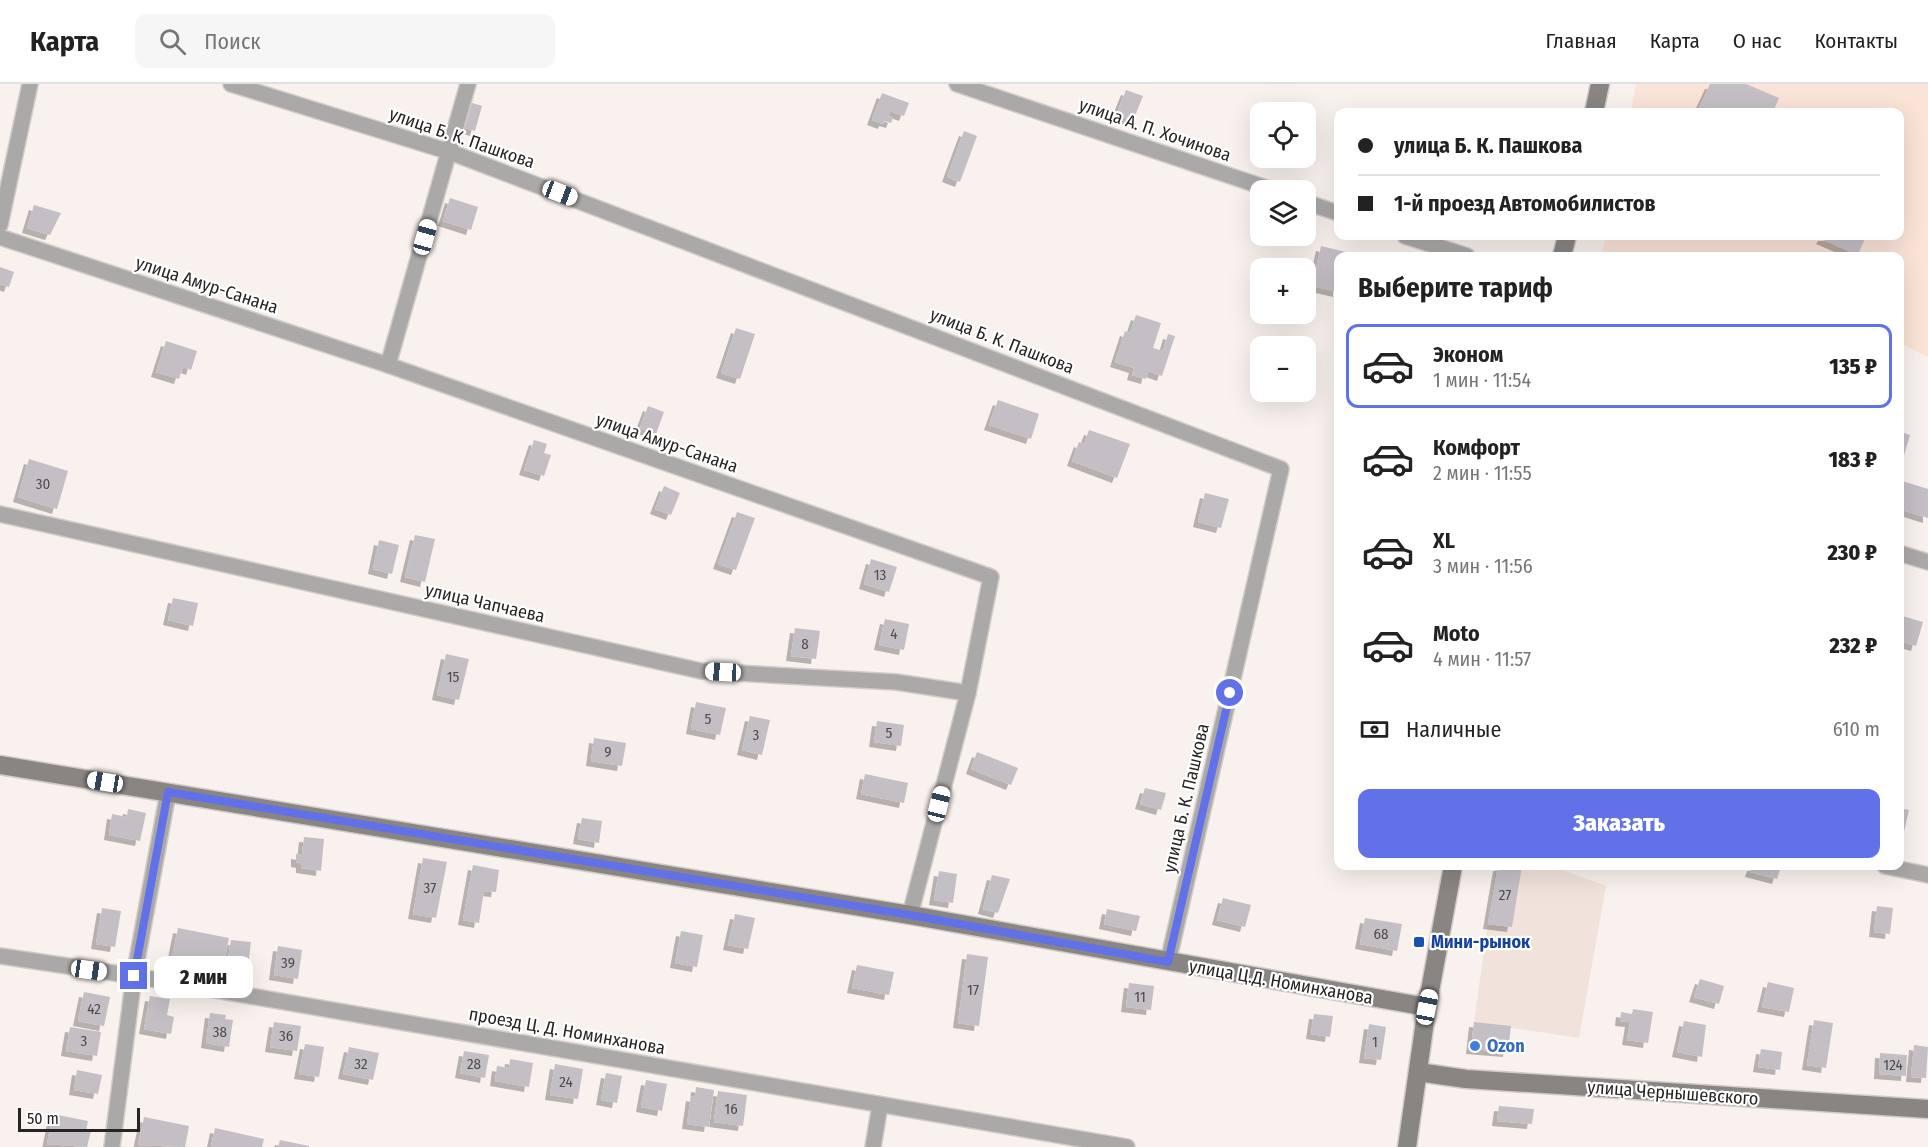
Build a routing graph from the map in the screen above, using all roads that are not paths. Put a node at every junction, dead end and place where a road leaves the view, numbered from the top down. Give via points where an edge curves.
1 (30, 84) edge
2 (231, 84) edge
3 (468, 84) edge
4 (957, 84) edge
5 (1600, 84) edge
6 (1595, 108) edge
7 (450, 152) junction
8 (1250, 183) edge
9 (1316, 206) edge
10 (1334, 212) edge
11 (0, 225) edge
12 (0, 237) edge
13 (1417, 240) edge
14 (1455, 252) edge
15 (388, 365) junction
16 (0, 514) edge
17 (1904, 555) edge
18 (1928, 562) edge
19 (968, 693) junction
20 (0, 765) edge
21 (168, 792) junction
22 (1452, 870) edge
23 (1904, 870) edge
24 (1928, 875) edge
25 (910, 915) junction
26 (0, 956) edge
27 (1168, 962) junction
28 (134, 976) junction
29 (1427, 1007) junction
30 (1418, 1072) junction
31 (880, 1105) junction
32 (1928, 1109) edge
33 (112, 1147) edge
34 (873, 1147) edge
35 (1127, 1147) edge
36 (1407, 1147) edge

1 - 11 street
2 - 7 street, улица Б. К. Пашкова
3 - 7 street
4 - 8 street, улица А. П. Хочинова
5 - 6 street
7 - 15 street
7 - 27 street, улица Б. К. Пашкова via 1281,469
9 - 10 street
12 - 15 street, улица Амур-Санана
13 - 14 street
15 - 19 street, улица Амур-Санана via 991,577
16 - 19 street, улица Чапчаева via 701,671 896,682
17 - 18 street
19 - 25 street, улица Амур-Санана
20 - 21 street, улица Ц.Д. Номинханова
21 - 25 street, улица Ц.Д. Номинханова
21 - 28 street
22 - 29 street
23 - 24 street
25 - 27 street, улица Ц.Д. Номинханова
26 - 28 street, проезд Ц. Д. Номинханова
27 - 29 street, улица Ц.Д. Номинханова
28 - 31 street, проезд Ц. Д. Номинханова
28 - 33 street
29 - 30 street
30 - 32 street, улица Чернышевского via 1466,1079
30 - 36 street
31 - 34 street
31 - 35 street, проезд Ц. Д. Номинханова

